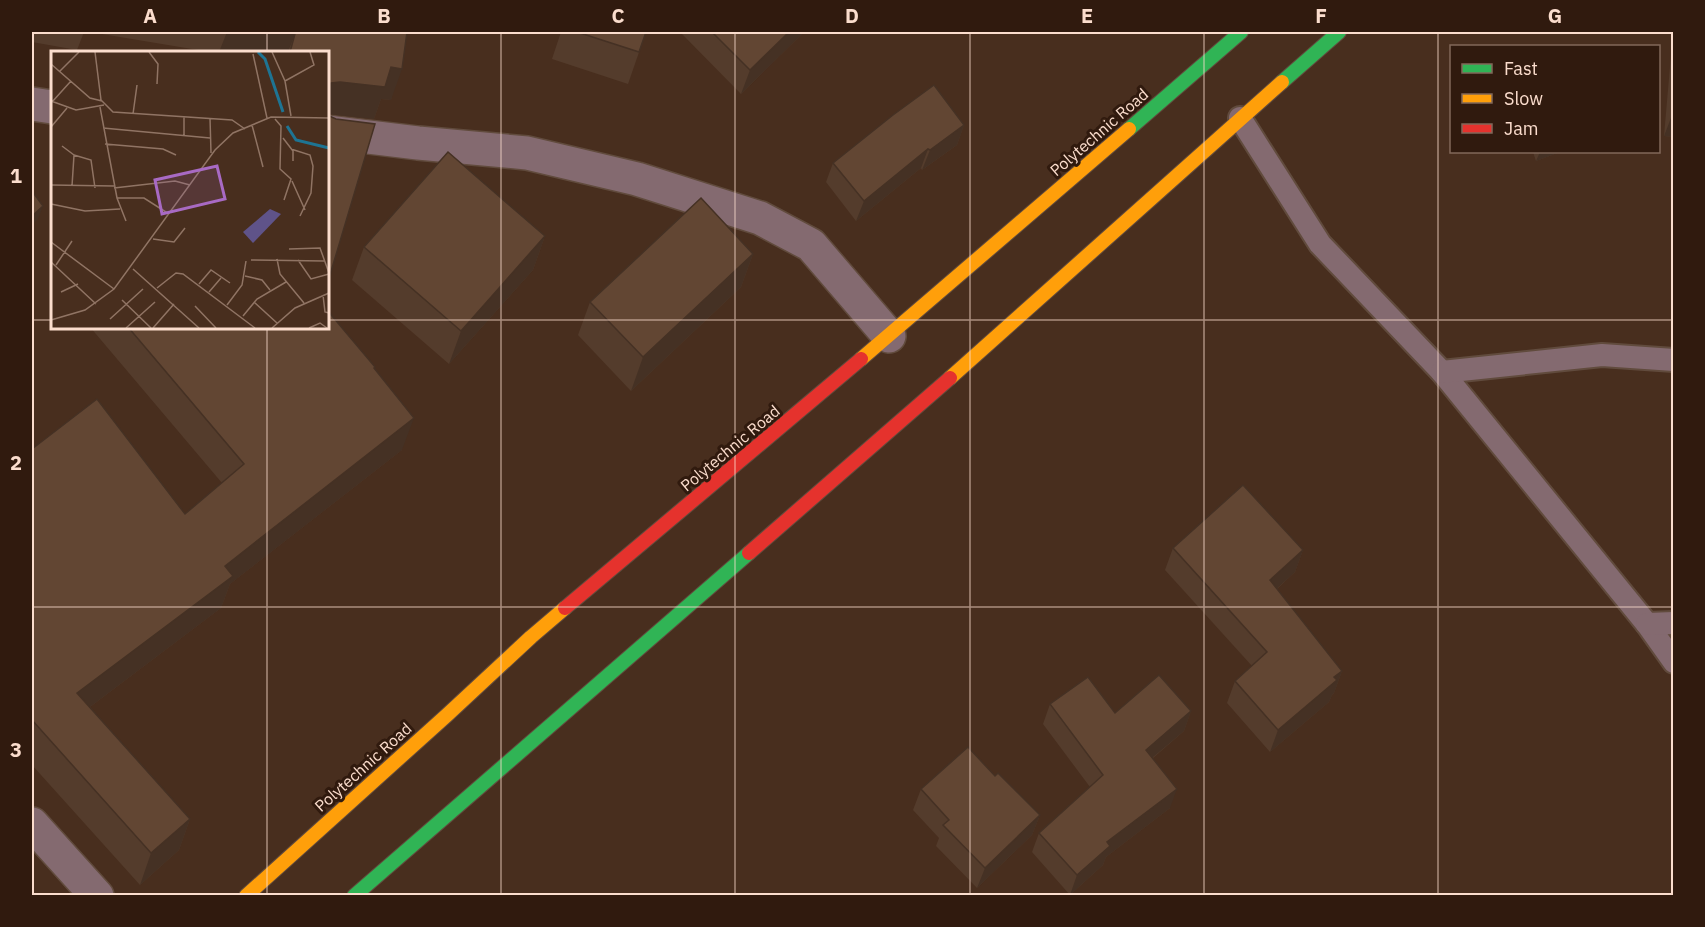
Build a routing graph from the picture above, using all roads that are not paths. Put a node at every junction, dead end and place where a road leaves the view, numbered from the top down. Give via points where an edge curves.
1 (1241, 32) edge
2 (1339, 32) edge
3 (32, 104) edge
4 (51, 107) edge
5 (1240, 118) junction
6 (328, 132) edge
7 (889, 336) junction
8 (1674, 360) edge
9 (1442, 372) junction
10 (1674, 623) edge
11 (1647, 624) junction
12 (1674, 662) edge
13 (32, 824) edge
14 (96, 896) edge
15 (246, 896) edge
16 (354, 896) edge

1 - 7 main road, Polytechnic Road
2 - 5 main road
3 - 4 street
5 - 9 lane via 1320,244
5 - 16 main road via 938,389
6 - 7 street via 527,153 637,179 760,218 811,245
7 - 15 main road, Polytechnic Road via 531,637
8 - 9 lane via 1602,355
9 - 11 lane
10 - 11 lane
11 - 12 lane
13 - 14 street

